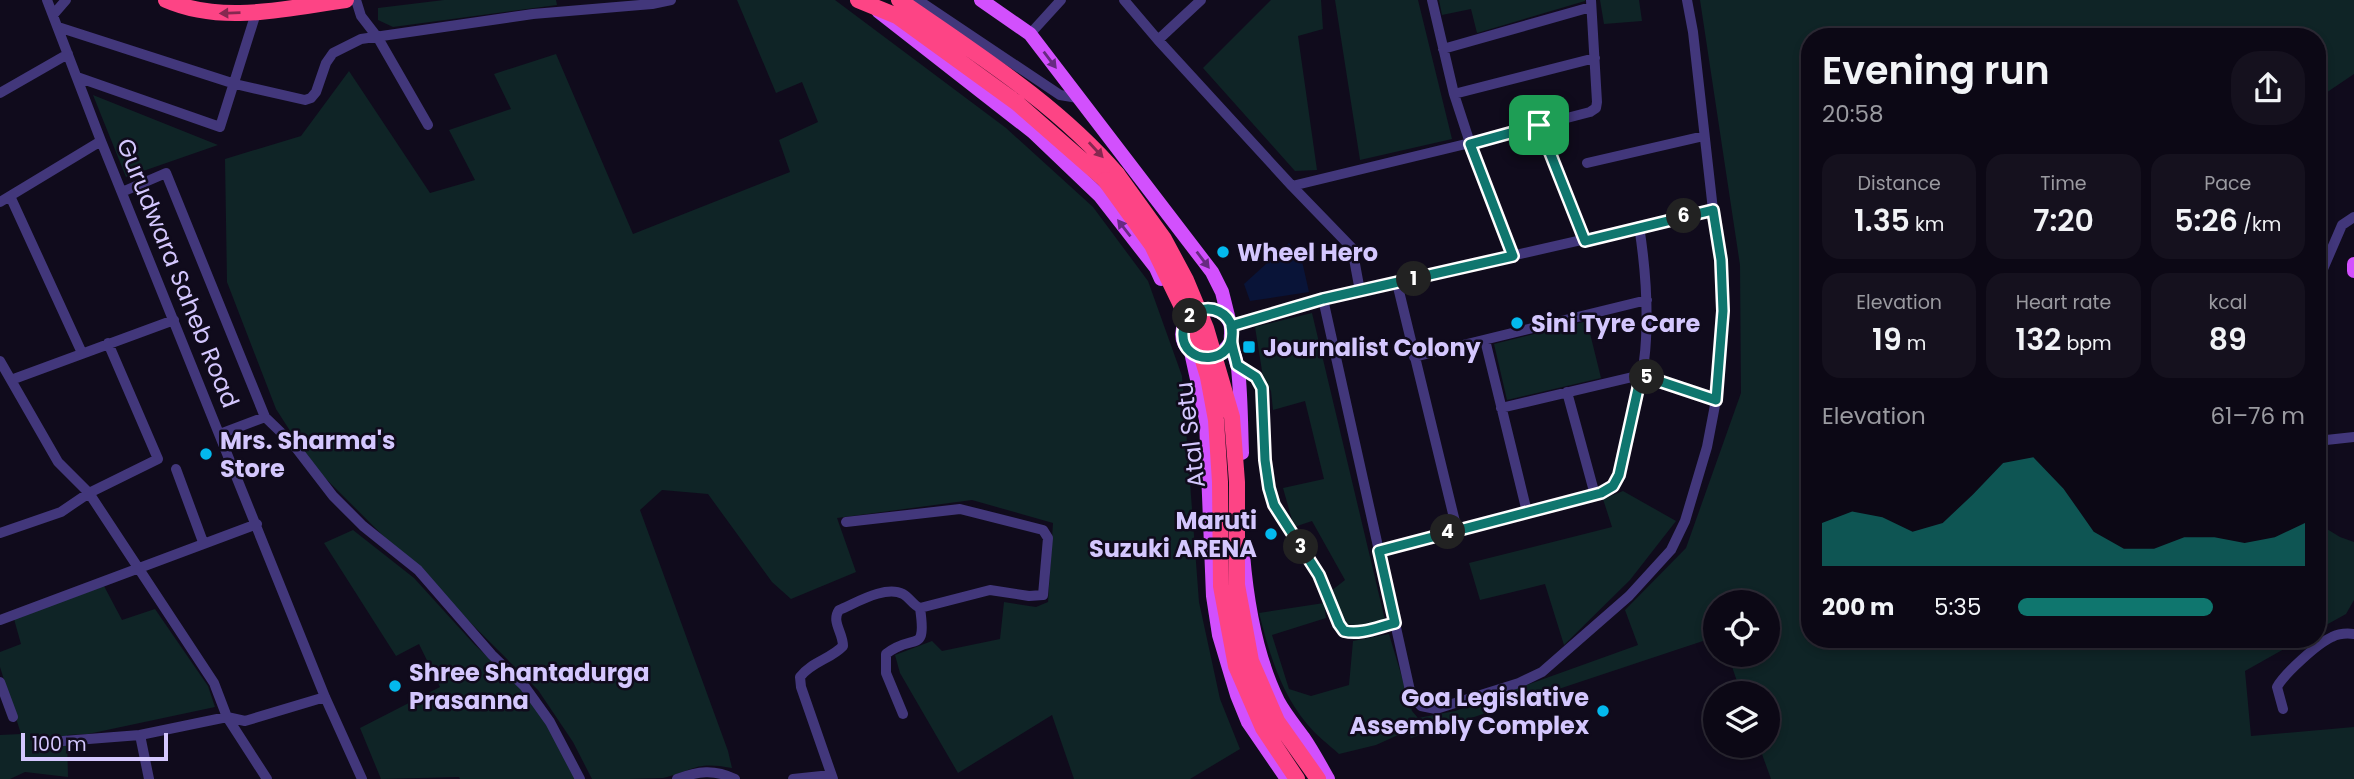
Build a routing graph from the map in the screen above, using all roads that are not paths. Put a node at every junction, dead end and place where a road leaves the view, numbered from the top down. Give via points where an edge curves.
1 (47, 0) edge
2 (65, 0) edge
3 (166, 0) edge
4 (346, 0) edge
5 (356, 0) edge
6 (671, 0) edge
7 (899, 0) edge
8 (918, 0) edge
9 (981, 0) edge
10 (1061, 0) edge
11 (1124, 0) edge
12 (1202, 0) edge
13 (1432, 0) edge
14 (1687, 0) edge
15 (1591, 3) edge
16 (865, 4) edge
17 (256, 13) junction
18 (53, 15) junction
19 (58, 27) junction
20 (1030, 34) junction
21 (378, 38) junction
22 (941, 39) junction
23 (1158, 40) junction
24 (1443, 49) junction
25 (68, 54) junction
26 (1595, 58) junction
27 (77, 77) junction
28 (234, 84) junction
29 (0, 93) edge
30 (1454, 94) junction
31 (1078, 98) junction
32 (428, 125) dead end
33 (1539, 125) junction
34 (1704, 136) junction
35 (102, 141) junction
36 (1470, 144) junction
37 (1587, 163) dead end
38 (1111, 177) junction
39 (1292, 186) junction
40 (122, 192) junction
41 (10, 196) junction
42 (0, 202) edge
43 (1713, 210) junction
44 (2354, 217) edge
45 (1639, 226) junction
46 (1585, 241) junction
47 (1513, 256) junction
48 (2326, 262) edge
49 (2354, 264) edge
50 (2354, 271) edge
51 (1397, 283) junction
52 (1360, 291) junction
53 (1323, 299) junction
54 (1647, 300) junction
55 (174, 320) junction
56 (1230, 323) junction
57 (1183, 328) junction
58 (1485, 340) junction
59 (1231, 341) junction
60 (108, 343) junction
61 (1191, 352) junction
62 (82, 353) junction
63 (1414, 357) junction
64 (0, 361) edge
65 (1237, 365) junction
66 (1641, 375) junction
67 (11, 380) junction
68 (1567, 392) junction
69 (1716, 400) junction
70 (1501, 408) junction
71 (265, 417) junction
72 (220, 434) junction
73 (2354, 438) edge
74 (2326, 440) edge
75 (176, 470) dead end
76 (89, 493) junction
77 (1595, 495) junction
78 (1527, 512) junction
79 (846, 522) dead end
80 (257, 524) junction
81 (1457, 530) junction
82 (0, 533) edge
83 (203, 542) junction
84 (1379, 551) junction
85 (137, 568) junction
86 (920, 608) junction
87 (0, 620) edge
88 (1395, 623) junction
89 (2354, 634) edge
90 (2326, 640) edge
91 (2316, 648) edge
92 (0, 682) edge
93 (325, 697) junction
94 (2283, 709) dead end
95 (903, 714) dead end
96 (13, 717) dead end
97 (227, 717) junction
98 (141, 735) junction
99 (63, 741) dead end
100 (832, 777) edge
101 (149, 779) edge
102 (267, 779) edge
103 (362, 779) edge
104 (580, 779) edge
105 (677, 779) edge
106 (735, 779) edge
107 (793, 779) edge
108 (1287, 779) edge
109 (1297, 779) edge
110 (1318, 779) edge
111 (1328, 779) edge

1 - 18 street, Gurudwara Saheb Road
2 - 18 street
17 -> 3 highway via 214,14
4 - 17 highway
5 - 21 street
6 - 21 street via 533,14
7 - 22 highway
8 - 31 street via 1060,95
9 - 20 main road
10 - 20 street
11 - 23 street
12 - 23 street
13 - 24 street
14 - 34 street
15 - 24 street
15 - 26 street
16 - 22 highway
57 -> 16 main road via 1156,268 1100,196 1033,132
17 - 28 street
18 - 19 street, Gurudwara Saheb Road
19 - 25 street, Gurudwara Saheb Road
19 - 28 street
20 -> 31 main road
21 - 28 street via 361,39 333,53 311,98 298,100
21 - 32 street
22 - 38 highway via 1036,98 1092,145
23 - 39 street
24 - 30 street
25 - 27 street, Gurudwara Saheb Road
25 - 29 street
26 - 30 street
26 - 33 street via 1596,108
27 - 28 street via 220,127
27 - 35 street, Gurudwara Saheb Road
30 - 36 street
31 -> 56 main road via 1212,272
33 - 36 street
33 - 46 street
34 - 37 street
34 - 43 street
35 - 40 street, Gurudwara Saheb Road
35 - 41 street
36 - 39 street
36 - 47 street
38 - 109 highway, Atal Setu, bridge via 1152,245 1195,334 1216,420 1221,586 1236,666 1263,729
38 - 110 highway, Atal Setu, bridge via 1164,239 1206,328 1231,417 1237,482 1237,584 1251,661 1277,721
39 - 52 street via 1352,248
40 - 55 street, Gurudwara Saheb Road
40 - 71 street via 166,173
41 - 42 street
41 - 62 street
43 - 45 street
43 - 69 street via 1723,311
44 - 48 street via 2342,225
45 - 46 street
45 - 54 street
46 - 47 street
47 - 51 street
49 - 50 main road
51 - 52 street
51 - 63 street
52 - 53 street
53 - 56 street
53 - 84 street
54 - 58 street
54 - 66 street
55 - 60 street
55 - 72 street, Gurudwara Saheb Road
56 - 57 main road via 1218,311 1202,309 1192,314
56 - 59 main road
57 - 61 main road
58 - 63 street
58 - 70 street
59 - 61 main road via 1217,356 1203,358
59 - 65 main road
60 - 62 street
60 - 76 street via 158,459
61 - 108 main road via 1206,420 1213,596 1219,635 1248,722
62 - 67 street
63 - 81 street
64 - 67 street
65 - 88 street via 1256,377 1262,388 1265,460 1274,505 1319,575 1339,624 1353,633
65 - 111 main road via 1243,556 1258,642 1279,703
66 - 68 street
66 - 69 street
66 - 77 street via 1619,475 1613,486
67 - 76 street via 58,462
68 - 70 street
68 - 77 street
69 - 88 street via 1700,472 1671,550 1629,596 1542,672 1436,709 1421,706 1411,695
70 - 78 street
71 - 72 street
71 - 104 street via 293,444 333,496 418,570 525,687
72 - 80 street, Gurudwara Saheb Road
73 - 74 street
75 - 83 street
76 - 82 street via 61,512
76 - 85 street
77 - 78 street
78 - 81 street
79 - 86 street via 960,509 1043,530 1048,538 1043,595 990,590
80 - 83 street
80 - 93 street, Gurudwara Saheb Road
81 - 84 street
83 - 85 street
84 - 88 street
85 - 87 street
85 - 97 street via 214,683
86 - 95 street via 922,636 886,654 886,673
86 - 100 street via 893,592 839,610 836,624 843,646 800,677
89 - 90 street via 2344,632
91 - 94 street via 2277,687
92 - 96 street
93 - 97 street via 245,721
93 - 103 street, Gurudwara Saheb Road
97 - 98 street
97 - 102 street
98 - 99 street
98 - 101 street
100 - 107 street
105 - 106 street via 708,771

